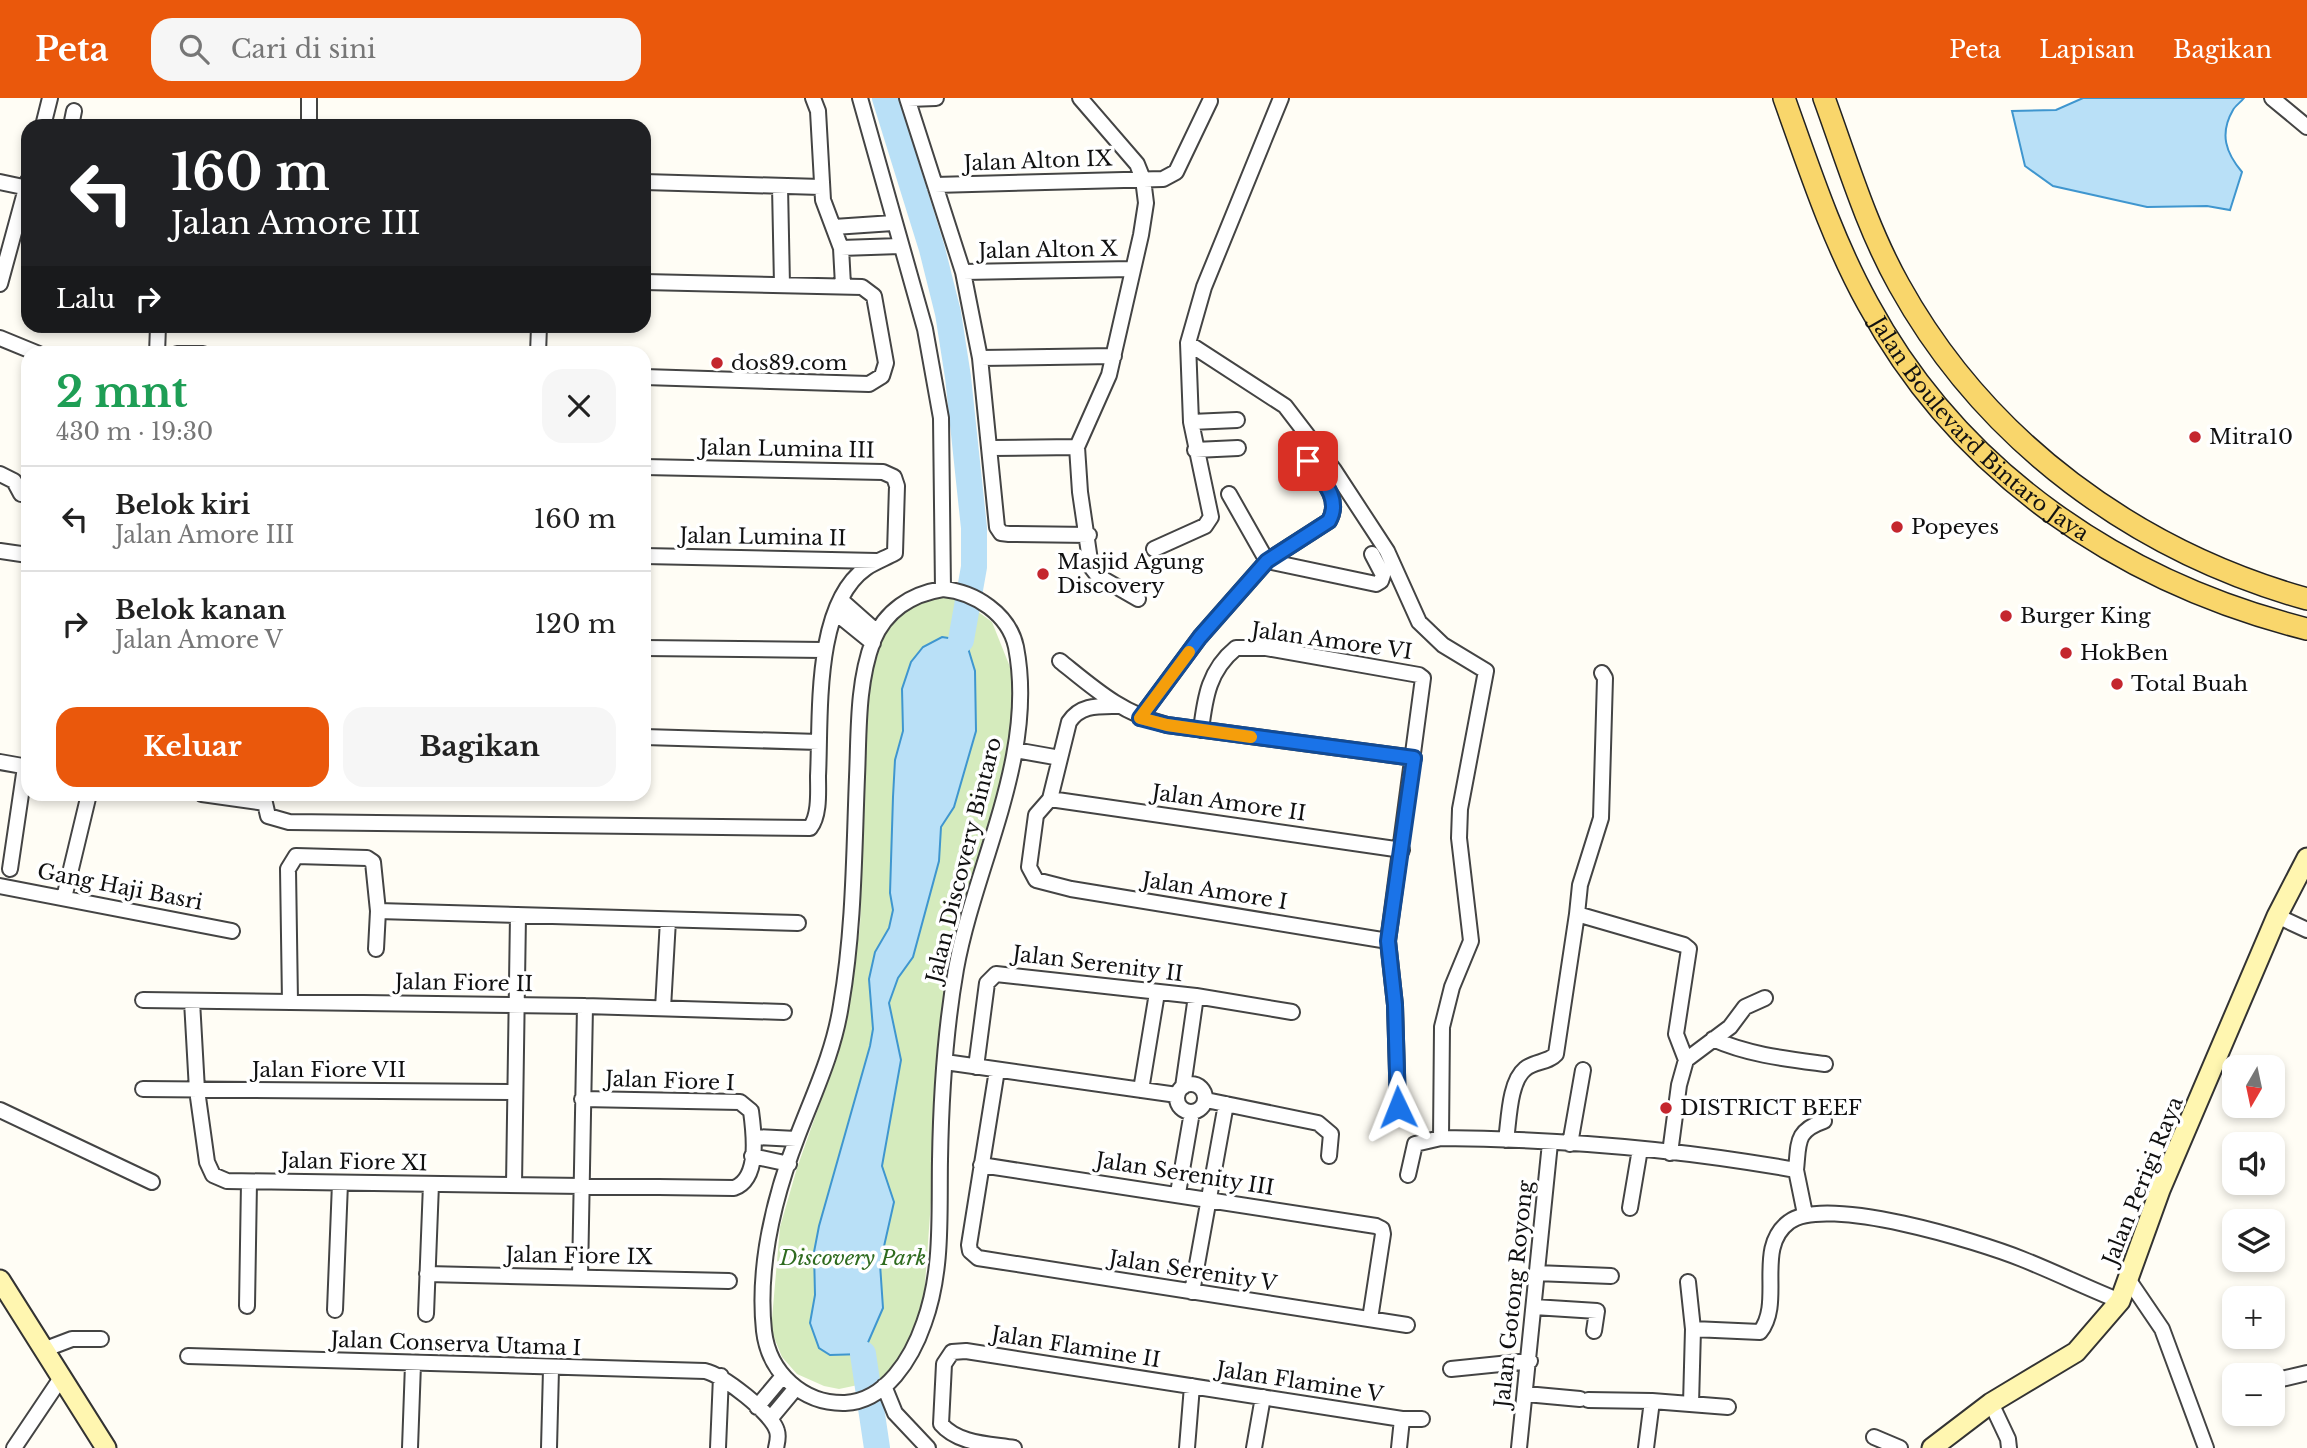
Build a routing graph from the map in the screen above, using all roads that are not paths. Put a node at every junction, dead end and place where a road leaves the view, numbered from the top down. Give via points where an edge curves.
1 (50, 98) edge
2 (309, 98) edge
3 (813, 98) edge
4 (860, 98) edge
5 (908, 98) edge
6 (936, 98) edge
7 (1080, 98) edge
8 (1281, 98) edge
9 (1784, 98) edge
10 (1824, 98) edge
11 (2272, 98) edge
12 (1210, 101) dead end
13 (74, 111) dead end
14 (45, 119) edge
15 (72, 119) edge
16 (309, 119) edge
17 (2307, 127) edge
18 (1143, 179) junction
19 (0, 182) edge
20 (651, 182) edge
21 (21, 184) edge
22 (936, 185) junction
23 (780, 186) junction
24 (821, 187) junction
25 (21, 207) edge
26 (893, 223) junction
27 (834, 227) junction
28 (900, 246) junction
29 (841, 248) junction
30 (1133, 269) junction
31 (963, 272) junction
32 (651, 282) edge
33 (0, 284) edge
34 (782, 285) junction
35 (843, 285) junction
36 (0, 338) edge
37 (1188, 342) junction
38 (21, 347) edge
39 (1114, 356) junction
40 (980, 358) junction
41 (651, 377) edge
42 (1237, 420) dead end
43 (1191, 422) junction
44 (1077, 447) junction
45 (992, 448) junction
46 (1238, 448) dead end
47 (1195, 450) junction
48 (1308, 461) dead end
49 (651, 467) edge
50 (0, 474) edge
51 (21, 494) dead end
52 (1229, 494) dead end
53 (1089, 535) junction
54 (1154, 549) dead end
55 (0, 551) edge
56 (21, 554) edge
57 (1372, 554) dead end
58 (651, 556) edge
59 (881, 561) junction
60 (1267, 561) junction
61 (950, 590) junction
62 (1138, 599) dead end
63 (2307, 599) edge
64 (839, 607) junction
65 (2307, 629) edge
66 (875, 637) junction
67 (651, 648) edge
68 (823, 650) junction
69 (1059, 661) dead end
70 (1602, 673) dead end
71 (1116, 706) junction
72 (1140, 718) junction
73 (1201, 730) junction
74 (651, 737) edge
75 (820, 742) junction
76 (1015, 750) junction
77 (1060, 758) junction
78 (1414, 758) junction
79 (0, 762) edge
80 (21, 766) edge
81 (1051, 799) junction
82 (21, 801) edge
83 (87, 801) edge
84 (266, 801) edge
85 (1402, 850) junction
86 (2307, 858) edge
87 (10, 869) dead end
88 (0, 886) edge
89 (64, 898) junction
90 (378, 911) junction
91 (1577, 914) junction
92 (518, 915) junction
93 (2277, 916) junction
94 (668, 920) junction
95 (798, 923) dead end
96 (2307, 930) edge
97 (232, 931) dead end
98 (1388, 941) junction
99 (376, 949) dead end
100 (1157, 993) junction
101 (1196, 996) junction
102 (1765, 998) dead end
103 (143, 1000) dead end
104 (192, 1001) junction
105 (290, 1002) junction
106 (517, 1005) junction
107 (584, 1006) junction
108 (663, 1008) junction
109 (784, 1012) dead end
110 (1292, 1012) dead end
111 (1713, 1039) junction
112 (1686, 1060) junction
113 (945, 1062) junction
114 (1825, 1064) dead end
115 (976, 1067) junction
116 (997, 1070) junction
117 (1583, 1070) dead end
118 (143, 1089) dead end
119 (197, 1090) junction
120 (1141, 1090) junction
121 (1180, 1091) junction
122 (516, 1092) junction
123 (582, 1099) junction
124 (1206, 1100) junction
125 (1226, 1104) junction
126 (1398, 1107) dead end
127 (0, 1110) edge
128 (1192, 1112) junction
129 (1824, 1121) dead end
130 (755, 1137) junction
131 (1441, 1138) junction
132 (796, 1139) junction
133 (1506, 1140) junction
134 (1550, 1143) junction
135 (1570, 1144) junction
136 (1640, 1149) junction
137 (1670, 1153) junction
138 (752, 1156) junction
139 (1329, 1156) dead end
140 (789, 1164) junction
141 (981, 1165) junction
142 (1796, 1170) junction
143 (1408, 1175) dead end
144 (152, 1182) dead end
145 (249, 1182) junction
146 (340, 1183) junction
147 (431, 1184) junction
148 (514, 1185) junction
149 (582, 1186) junction
150 (1178, 1193) junction
151 (1210, 1198) junction
152 (1630, 1208) dead end
153 (1805, 1213) junction
154 (1536, 1273) junction
155 (427, 1274) junction
156 (1611, 1276) dead end
157 (580, 1277) junction
158 (2128, 1279) junction
159 (0, 1280) edge
160 (729, 1281) dead end
161 (1688, 1282) dead end
162 (1192, 1292) junction
163 (2120, 1301) junction
164 (247, 1306) dead end
165 (1534, 1307) junction
166 (335, 1310) dead end
167 (426, 1314) dead end
168 (1370, 1319) junction
169 (1407, 1325) dead end
170 (1693, 1329) junction
171 (1594, 1331) dead end
172 (101, 1339) dead end
173 (43, 1350) junction
174 (188, 1356) dead end
175 (1530, 1361) junction
176 (412, 1364) junction
177 (1451, 1368) dead end
178 (551, 1369) junction
179 (2307, 1373) edge
180 (721, 1376) junction
181 (783, 1376) junction
182 (61, 1378) junction
183 (2285, 1378) edge
184 (1192, 1386) junction
185 (795, 1389) junction
186 (880, 1389) junction
187 (1526, 1394) junction
188 (1263, 1397) junction
189 (1652, 1401) junction
190 (1991, 1403) junction
191 (1691, 1404) junction
192 (757, 1407) junction
193 (1727, 1407) dead end
194 (770, 1419) junction
195 (1402, 1419) junction
196 (1422, 1419) dead end
197 (1874, 1437) dead end
198 (15, 1448) edge
199 (106, 1448) edge
200 (410, 1448) edge
201 (549, 1448) edge
202 (718, 1448) edge
203 (776, 1448) edge
204 (928, 1448) edge
205 (1014, 1448) edge
206 (1187, 1448) edge
207 (1254, 1448) edge
208 (1399, 1448) edge
209 (1519, 1448) edge
210 (1646, 1448) edge
211 (1900, 1448) edge
212 (1931, 1448) edge
213 (2009, 1448) edge
214 (2206, 1448) edge

1 - 14 street
2 - 16 street
3 - 24 street via 818,111
4 - 26 street
5 - 6 street
5 - 22 street
7 - 18 street via 1137,164
8 - 37 street via 1204,287
9 - 65 main road, Jalan Boulevard Bintaro Jaya via 1825,212 1868,305 1916,379 1971,442 2033,497 2104,549 2205,599
10 - 63 main road, Jalan Boulevard Bintaro Jaya via 1867,217 1899,284 1936,344 1999,419 2059,476 2122,519 2183,554 2248,582
11 - 17 street
12 - 18 street, Jalan Alton IX via 1176,172 1163,179
13 - 15 street
18 - 22 street, Jalan Alton IX
18 - 30 street via 1146,203
19 - 21 street
20 - 23 street
22 - 31 street
23 - 24 street
23 - 34 street
24 - 27 street
25 - 33 street
26 - 27 street
26 - 28 street
27 - 29 street
28 - 29 street
28 - 61 street via 925,329 940,418
29 - 35 street
30 - 31 street, Jalan Alton X
30 - 39 street
31 - 40 street
32 - 34 street
34 - 35 street
35 - 41 street via 862,287 874,296 887,363 882,376 869,384
36 - 38 street
37 - 43 street
37 - 131 street via 1285,406 1387,551 1419,622 1443,645 1486,671 1460,809 1471,941 1442,1027
39 - 40 street
39 - 44 street
40 - 45 street
42 - 43 street
43 - 47 street
44 - 45 street
44 - 53 street
45 - 53 street via 1001,533
46 - 47 street
47 - 54 street via 1211,512 1209,522
48 - 60 street via 1333,496 1334,513 1329,521
49 - 59 street, Jalan Lumina III via 889,474 897,486 895,553
50 - 51 street via 14,481
52 - 60 street
53 - 62 street via 1091,567
55 - 56 street
57 - 60 street via 1382,575 1376,584
58 - 59 street, Jalan Lumina II
59 - 64 street via 861,573
60 - 72 street via 1200,637
61 - 66 street, Jalan Discovery Bintaro via 918,595 901,605 887,616
61 - 76 street, Jalan Discovery Bintaro via 985,604 1004,618 1017,654
64 - 66 street
64 - 68 street
66 - 132 street, Jalan Discovery Bintaro via 864,672 860,709 851,938 842,1004 828,1062
67 - 68 street
68 - 75 street
69 - 71 street
70 - 91 street via 1601,818 1580,885
71 - 72 street
71 - 77 street via 1074,713 1064,733
72 - 73 street
73 - 78 street
73 - 78 street, Jalan Amore VI via 1214,670 1236,648 1266,648 1419,675 1424,684
74 - 75 street
75 - 84 street via 815,819 804,829 289,822 268,816
76 - 77 street
76 - 113 street, Jalan Discovery Bintaro via 957,966
77 - 81 street
78 - 85 street
79 - 80 street
81 - 85 street, Jalan Amore II
81 - 98 street, Jalan Amore I via 1037,815 1029,867 1036,880
82 - 87 street
83 - 89 street
85 - 98 street
86 - 93 street, Jalan Perigi Raya
88 - 89 street, Gang Haji Basri
89 - 97 street, Gang Haji Basri
90 - 92 street
90 - 99 street
90 - 105 street via 370,859 296,856 288,869
91 - 112 street via 1689,949 1676,1034
91 - 133 street via 1556,1054 1522,1073
92 - 94 street
92 - 106 street
93 - 96 street
93 - 158 street, Jalan Perigi Raya via 2160,1190
94 - 95 street
94 - 108 street
98 - 126 street
100 - 101 street, Jalan Serenity II
100 - 115 street, Jalan Serenity II via 996,974 987,983
100 - 120 street
101 - 110 street, Jalan Serenity II
101 - 121 street
102 - 111 street via 1745,1007 1730,1027
103 - 104 street, Jalan Fiore II
104 - 105 street, Jalan Fiore II
104 - 119 street
105 - 106 street, Jalan Fiore II
106 - 107 street, Jalan Fiore II
106 - 122 street
107 - 108 street, Jalan Fiore II
107 - 123 street, Jalan Fiore I
108 - 109 street, Jalan Fiore II
111 - 112 street
111 - 114 street via 1781,1059
112 - 137 street
113 - 115 street
113 - 186 street, Jalan Discovery Bintaro via 935,1286 910,1357
115 - 116 street
116 - 120 street
116 - 141 street
117 - 135 street
118 - 119 street, Jalan Fiore VII
119 - 122 street, Jalan Fiore VII
119 - 145 street, Jalan Fiore XI via 209,1170 227,1181
120 - 121 street
121 - 124 street via 1199,1086
121 - 128 street via 1179,1105
122 - 148 street
123 - 130 street, Jalan Fiore I via 737,1101 751,1111
123 - 149 street, Jalan Fiore I
124 - 125 street
124 - 128 street via 1201,1109
125 - 139 street via 1318,1124 1331,1134
125 - 151 street
127 - 144 street
128 - 150 street
129 - 142 street via 1807,1127 1800,1137
130 - 132 street
130 - 138 street, Jalan Fiore I
131 - 133 street
131 - 143 street via 1415,1144
132 - 140 street, Jalan Discovery Bintaro
133 - 134 street
134 - 135 street
134 - 154 street, Jalan Gotong Royong
135 - 136 street
136 - 137 street
136 - 152 street
137 - 142 street
138 - 140 street
138 - 149 street, Jalan Fiore XI via 746,1180 734,1188
140 - 181 street, Jalan Discovery Bintaro via 764,1263 764,1333
141 - 150 street, Jalan Serenity III
141 - 162 street, Jalan Serenity V via 969,1245 975,1256
142 - 153 street
145 - 146 street, Jalan Fiore XI
145 - 164 street
146 - 147 street, Jalan Fiore XI
146 - 166 street
147 - 148 street, Jalan Fiore XI
147 - 155 street
148 - 149 street, Jalan Fiore XI
149 - 157 street, Jalan Fiore I
150 - 151 street, Jalan Serenity III
151 - 162 street
151 - 168 street, Jalan Serenity III via 1382,1229
153 - 163 street via 1841,1213 1968,1240
153 - 170 street via 1788,1222 1776,1238 1769,1268 1770,1301 1760,1332
154 - 156 street
154 - 165 street, Jalan Gotong Royong
155 - 157 street, Jalan Fiore IX
155 - 167 street
157 - 160 street, Jalan Fiore IX
158 - 163 street, Jalan Perigi Raya
158 - 214 street via 2162,1329
159 - 173 street
161 - 170 street
162 - 168 street, Jalan Serenity V
163 - 190 street, Jalan Perigi Raya via 2076,1352
165 - 171 street via 1597,1311
165 - 175 street, Jalan Gotong Royong
168 - 169 street, Jalan Serenity V
170 - 191 street
172 - 173 street via 72,1339
173 - 182 street
174 - 176 street, Jalan Conserva Utama I
175 - 177 street
175 - 187 street, Jalan Gotong Royong
176 - 178 street, Jalan Conserva Utama I
176 - 200 street
178 - 180 street, Jalan Conserva Utama I via 705,1371
178 - 201 street
179 - 183 street
180 - 192 street
180 - 202 street
181 - 185 street, Jalan Discovery Bintaro
181 - 192 street
182 - 198 street
182 - 199 street
184 - 188 street, Jalan Flamine V
184 - 205 street, Jalan Flamine II via 952,1352 944,1364 942,1424 964,1439
184 - 206 street
185 - 186 street, Jalan Discovery Bintaro via 844,1403
185 - 194 street
186 - 204 street via 895,1413
187 - 189 street
187 - 209 street, Jalan Gotong Royong
188 - 195 street, Jalan Flamine V
188 - 207 street
189 - 191 street
189 - 210 street
190 - 212 street, Jalan Perigi Raya
190 - 213 street
191 - 193 street
192 - 194 street
194 - 203 street via 778,1431
195 - 196 street, Jalan Flamine V
195 - 208 street, Jalan Flamine V
197 - 211 street

